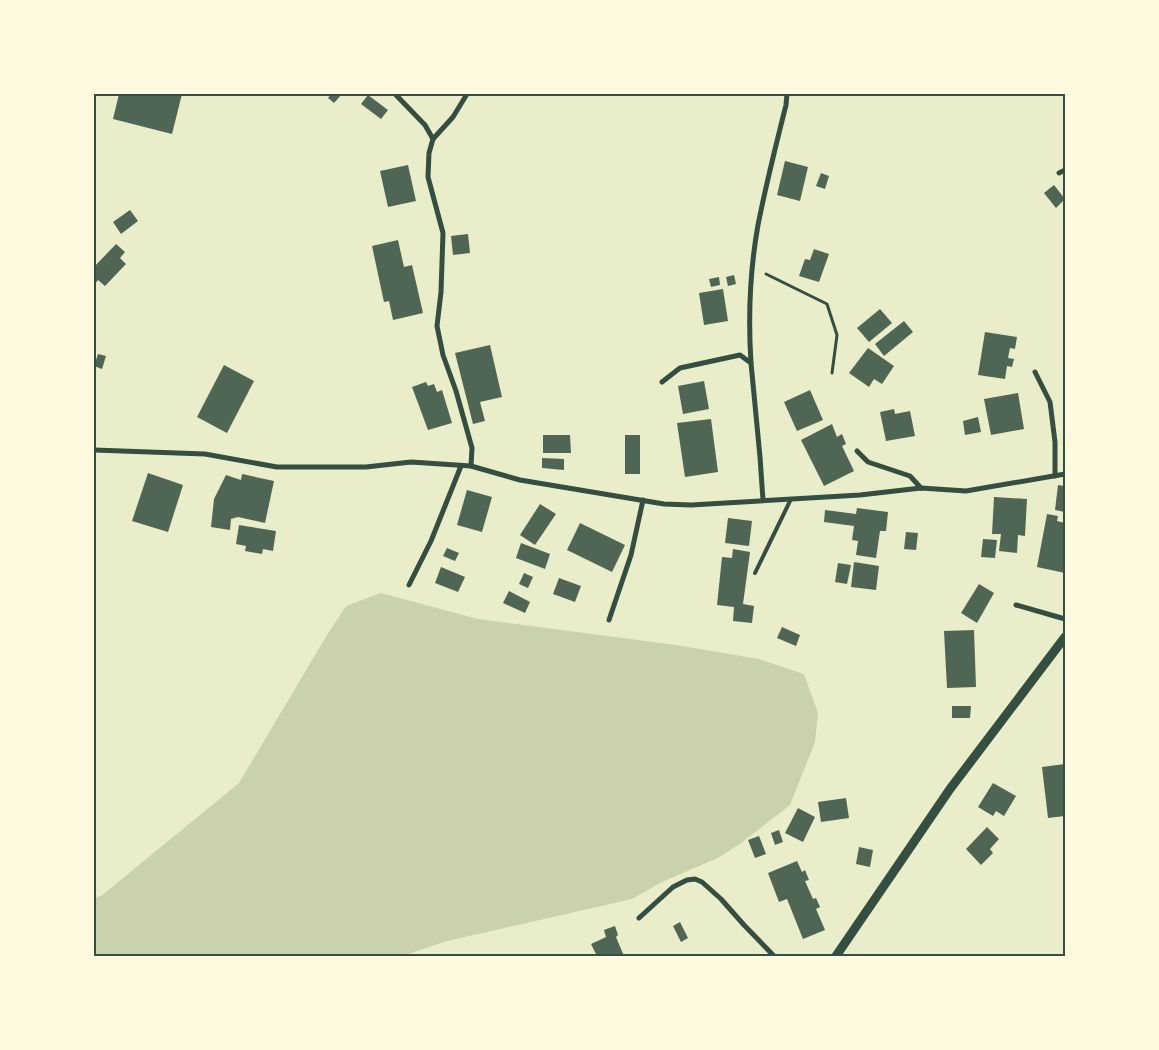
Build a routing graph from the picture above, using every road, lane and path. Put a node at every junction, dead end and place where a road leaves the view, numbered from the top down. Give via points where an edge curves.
1 (395, 94) edge
2 (467, 94) edge
3 (787, 94) edge
4 (433, 139) junction
5 (1065, 170) edge
6 (1058, 173) dead end
7 (753, 268) junction
8 (751, 363) junction
9 (1035, 372) dead end
10 (832, 374) dead end
11 (662, 382) dead end
12 (94, 450) edge
13 (857, 451) dead end
14 (461, 466) junction
15 (471, 466) junction
16 (1065, 474) edge
17 (1055, 476) junction
18 (921, 488) junction
19 (791, 499) junction
20 (643, 500) junction
21 (763, 500) junction
22 (755, 573) dead end
23 (409, 585) dead end
24 (1016, 605) dead end
25 (1065, 619) edge
26 (609, 620) dead end
27 (1065, 637) edge
28 (640, 918) dead end
29 (774, 956) edge
30 (836, 956) edge

1 - 4 street via 425,125
2 - 4 street via 453,117
3 - 7 street via 758,226
4 - 15 street via 428,177 443,233 437,326 472,448
5 - 6 street
7 - 8 street via 749,320
7 - 10 path via 827,304 837,335
8 - 11 street via 740,355 680,368
8 - 21 street
9 - 17 street via 1050,402
12 - 14 street via 206,454 277,467 411,462
13 - 18 street via 868,462 910,476
14 - 15 street
14 - 23 street via 431,541
15 - 20 street via 520,480
16 - 17 street
17 - 18 street via 966,491
18 - 19 street
19 - 21 street
19 - 22 lane
20 - 21 street via 691,505
20 - 26 street via 631,556
24 - 25 street
27 - 30 street via 950,789
28 - 29 street via 673,887 695,880 702,882 721,899

